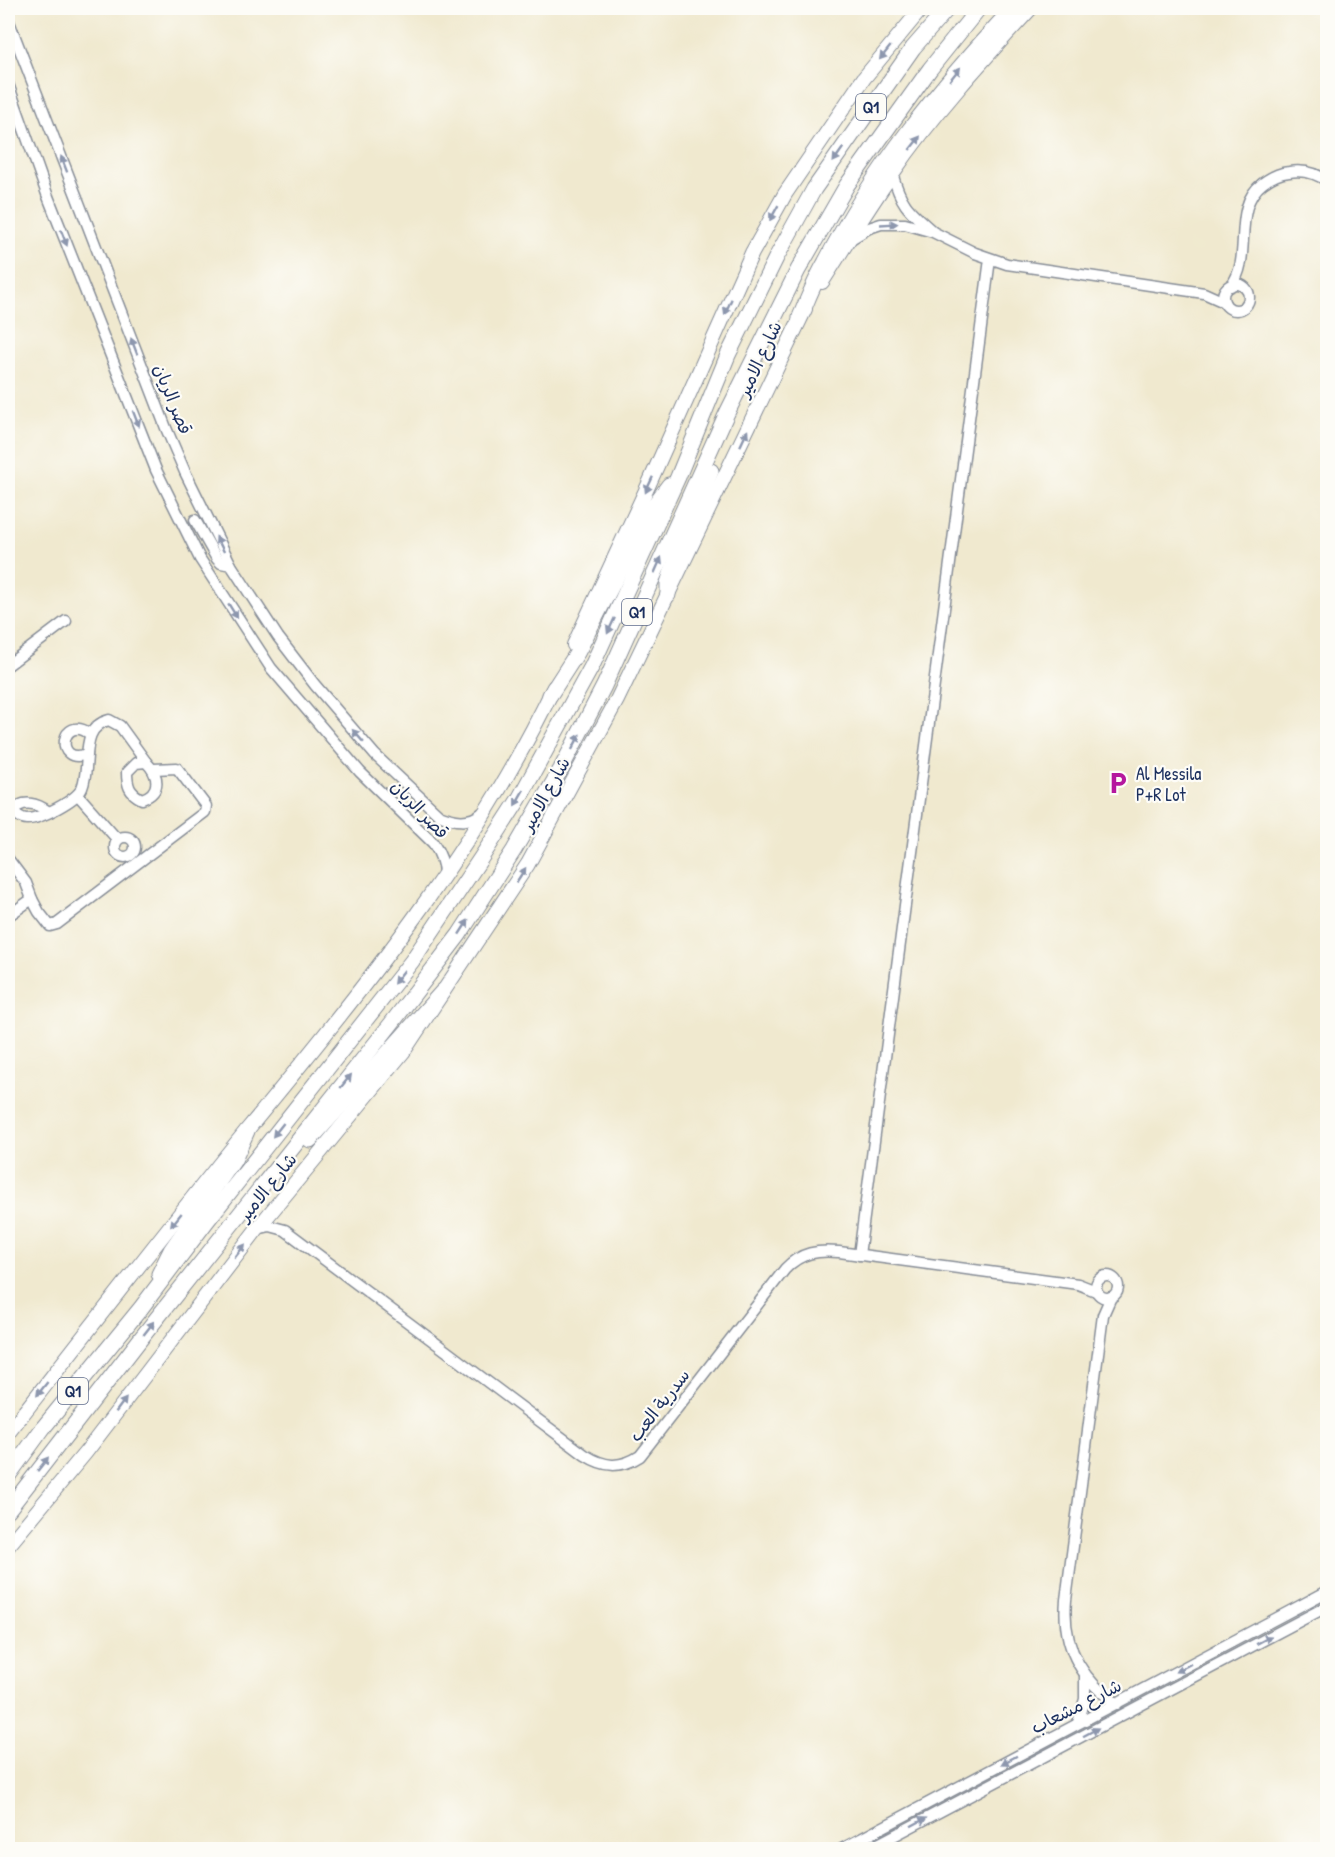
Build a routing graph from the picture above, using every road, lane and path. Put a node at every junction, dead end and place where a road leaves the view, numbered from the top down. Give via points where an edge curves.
1 (922, 8) edge
2 (948, 8) edge
3 (979, 8) edge
4 (1012, 8) edge
5 (1031, 8) edge
6 (8, 19) edge
7 (8, 84) edge
8 (892, 173) junction
9 (1328, 182) edge
10 (933, 232) junction
11 (849, 241) junction
12 (990, 259) junction
13 (1239, 269) junction
14 (1243, 286) junction
15 (1229, 287) junction
16 (1204, 293) junction
17 (1224, 302) junction
18 (800, 317) junction
19 (726, 415) junction
20 (678, 477) junction
21 (200, 516) junction
22 (184, 528) junction
23 (668, 595) junction
24 (66, 621) dead end
25 (8, 665) edge
26 (550, 696) junction
27 (90, 734) junction
28 (87, 754) junction
29 (375, 755) junction
30 (360, 772) junction
31 (78, 795) junction
32 (10, 809) edge
33 (485, 811) junction
34 (117, 839) dead end
35 (8, 859) edge
36 (444, 875) junction
37 (32, 899) junction
38 (8, 916) edge
39 (443, 992) junction
40 (247, 1131) junction
41 (257, 1193) junction
42 (277, 1205) junction
43 (257, 1228) junction
44 (285, 1230) junction
45 (859, 1255) junction
46 (141, 1308) junction
47 (8, 1433) edge
48 (8, 1476) edge
49 (8, 1510) edge
50 (8, 1546) edge
51 (1328, 1591) edge
52 (1328, 1606) edge
53 (1085, 1673) junction
54 (1117, 1704) junction
55 (1078, 1723) junction
56 (960, 1786) junction
57 (966, 1798) junction
58 (856, 1846) edge
59 (840, 1850) edge
60 (867, 1850) edge

1 -> 26 main road via 864,78 785,194 752,253
2 -> 20 highway, شارع الامير / Q1 via 913,48 814,189 728,355
3 - 19 highway, شارع الامير / Q1 via 847,185 798,270
18 -> 4 highway via 824,263 881,170 977,46
8 -> 5 main road, شارع الامير via 971,73
21 -> 6 street, قصر الريان
7 -> 22 street, قصر الريان via 51,205 156,470
8 - 10 street via 905,206
8 - 11 main road, شارع الامير
9 - 13 street via 1297,171 1270,177 1259,186 1247,206
11 -> 10 street via 881,224 905,224
10 - 12 street
11 - 18 main road, شارع الامير
12 - 16 street
12 - 45 street
13 - 14 street
13 - 15 street
14 - 15 street
14 - 17 street via 1249,296 1244,308 1234,310
15 - 16 street
15 - 17 street
16 - 17 street
23 -> 18 main road, شارع الامير
19 - 23 highway via 722,444 672,571
41 -> 19 highway, شارع الامير / Q1 via 459,935 514,850 604,686
20 - 26 highway via 657,499 577,653
20 -> 46 highway, شارع الامير / Q1 via 592,666 482,858 412,961
21 - 22 street
29 -> 21 street, قصر الريان via 278,637
22 -> 30 street, قصر الريان via 271,668
39 -> 23 main road, شارع الامير via 528,864 618,700
24 - 25 street
26 - 33 main road
27 - 28 street
27 - 28 street via 75,728 64,740 71,755
27 - 37 street via 98,723 109,720 120,726 150,765 177,768 206,806 205,812 57,924 50,926
28 - 31 street via 86,776
29 - 30 street, قصر الريان via 374,766
29 - 33 street, قصر الريان via 439,815 463,821 475,819
30 - 36 street, قصر الريان via 433,843 440,854
31 - 32 street via 49,812 24,819
31 - 34 street
33 - 36 main road
35 - 37 street via 26,883
36 - 40 main road via 303,1064
37 - 38 street
39 - 41 highway via 294,1159
39 - 42 main road, شارع الامير via 403,1052
40 - 46 highway via 234,1160 171,1250
40 -> 47 main road
49 -> 41 highway, شارع الامير / Q1
42 - 43 main road, شارع الامير
42 - 44 street via 278,1218
43 - 44 street
50 -> 43 main road, شارع الامير via 86,1452
44 - 45 street, سدرية العب via 585,1455 612,1466 640,1456 793,1261 815,1252
45 - 53 street, سدرية العب via 1078,1284 1101,1291 1103,1315 1065,1612 1068,1639
46 - 48 highway, شارع الامير / Q1
51 -> 54 street, شارع مشعاب
57 -> 52 street, شارع مشعاب
53 - 54 street
53 - 55 street via 1085,1699
54 - 55 street, شارع مشعاب
55 -> 56 street, شارع مشعاب
56 - 57 street
56 - 58 street, شارع مشعاب
60 -> 57 street, شارع مشعاب
58 - 59 street, شارع مشعاب

